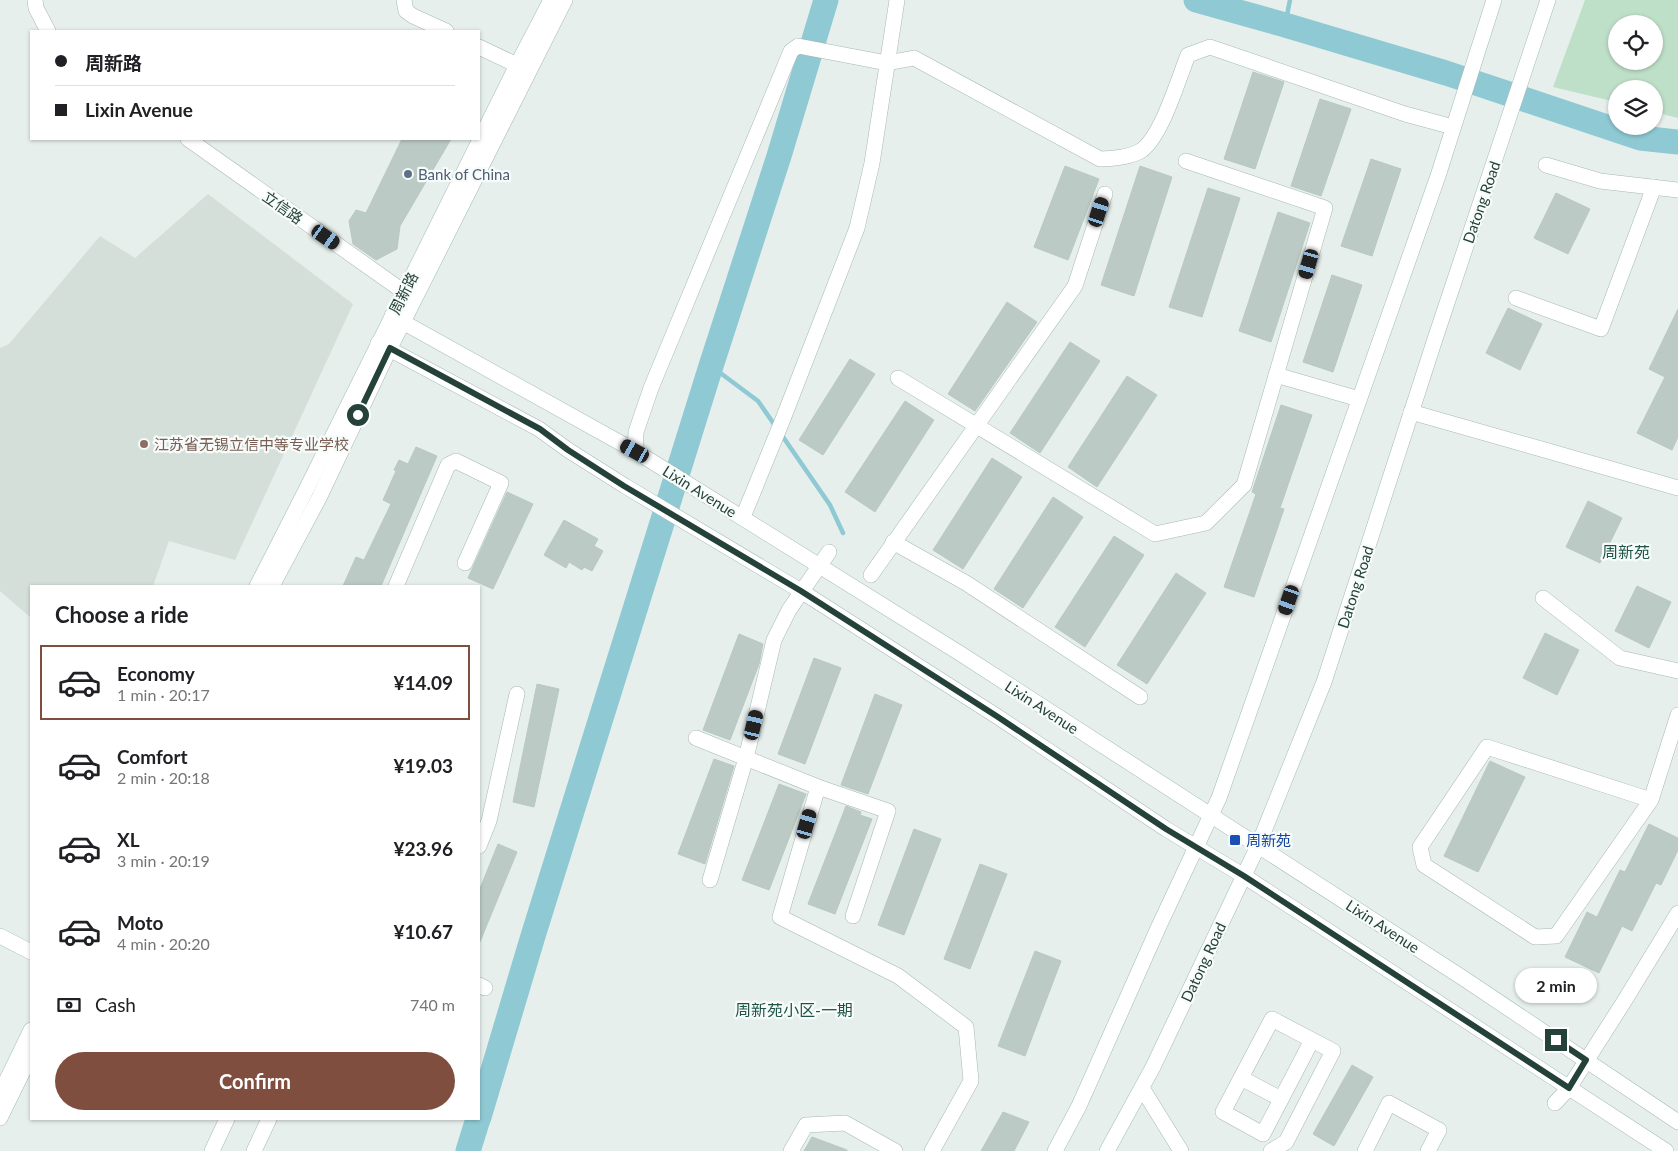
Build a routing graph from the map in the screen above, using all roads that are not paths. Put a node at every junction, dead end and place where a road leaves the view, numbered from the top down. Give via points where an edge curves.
1 (35, 0) edge
2 (404, 0) edge
3 (551, 0) edge
4 (565, 0) edge
5 (897, 0) edge
6 (1494, 0) edge
7 (1548, 0) edge
8 (47, 30) edge
9 (444, 30) edge
10 (480, 47) edge
11 (888, 63) junction
12 (517, 64) junction
13 (1455, 121) junction
14 (480, 139) edge
15 (189, 140) edge
16 (479, 140) edge
17 (1186, 161) dead end
18 (1546, 165) dead end
19 (1654, 187) junction
20 (1678, 190) edge
21 (1104, 194) dead end
22 (404, 292) junction
23 (1516, 298) dead end
24 (397, 320) junction
25 (384, 345) junction
26 (1276, 375) junction
27 (898, 378) dead end
28 (1359, 399) junction
29 (1411, 412) junction
30 (975, 426) junction
31 (635, 451) junction
32 (1678, 488) edge
33 (743, 518) junction
34 (893, 542) junction
35 (829, 552) dead end
36 (465, 563) dead end
37 (818, 565) junction
38 (870, 575) dead end
39 (258, 585) edge
40 (273, 585) edge
41 (396, 585) edge
42 (801, 591) junction
43 (1543, 598) dead end
44 (1678, 671) edge
45 (517, 694) dead end
46 (1140, 697) dead end
47 (1678, 715) edge
48 (696, 738) dead end
49 (746, 758) junction
50 (818, 787) junction
51 (1651, 800) junction
52 (1212, 816) junction
53 (480, 844) edge
54 (1258, 846) junction
55 (1197, 847) junction
56 (1244, 876) junction
57 (710, 880) dead end
58 (1678, 913) edge
59 (854, 916) dead end
60 (0, 936) edge
61 (30, 951) edge
62 (30, 1032) edge
63 (1312, 1040) junction
64 (30, 1057) edge
65 (1586, 1060) junction
66 (1241, 1078) junction
67 (1142, 1088) junction
68 (1569, 1088) junction
69 (0, 1094) edge
70 (1281, 1099) junction
71 (1555, 1103) dead end
72 (0, 1118) edge
73 (227, 1120) edge
74 (268, 1120) edge
75 (1678, 1122) edge
76 (1275, 1150) edge
77 (212, 1151) edge
78 (254, 1151) edge
79 (790, 1151) edge
80 (894, 1151) edge
81 (932, 1151) edge
82 (1055, 1151) edge
83 (1107, 1151) edge
84 (1181, 1151) edge
85 (1365, 1151) edge
86 (1428, 1151) edge
87 (1666, 1151) edge

1 - 8 street
2 - 9 street via 406,11
3 - 12 street, 周新路
4 - 24 street, 周新路
5 - 11 street
6 - 13 street
7 - 29 street, Datong Road
10 - 12 street
11 - 13 street via 914,58 1100,160 1141,150 1157,132 1188,55 1210,48 1404,114
11 - 31 street via 798,46 790,51 651,388 636,432
11 - 33 street via 872,163 857,228
12 - 14 street, 周新路
13 - 28 street
15 - 22 street, 立信路
16 - 22 street, 周新路
17 - 26 street via 1325,208
18 - 19 street via 1600,180
19 - 20 street
19 - 23 street via 1602,329
21 - 30 street via 1075,286
22 - 24 street, 周新路
24 - 25 street, 周新路
24 - 31 street, Lixin Avenue
25 - 39 street, 周新路
25 - 40 street, 周新路 via 319,498
25 - 42 street via 540,429 624,486
26 - 28 street
26 - 30 street via 1244,485 1206,523 1155,534
27 - 30 street
28 - 52 street
29 - 32 street
29 - 54 street, Datong Road via 1324,682
30 - 34 street
31 - 33 street, Lixin Avenue
33 - 37 street, Lixin Avenue
34 - 38 street
34 - 46 street via 966,583
35 - 37 street
36 - 41 street via 501,483 456,461 448,465
37 - 42 street
37 - 52 street, Lixin Avenue
42 - 49 street via 774,640
42 - 55 street
43 - 44 street via 1620,658
45 - 53 street via 489,821
47 - 51 street
48 - 49 street
49 - 50 street
49 - 57 street
50 - 59 street via 888,811
50 - 81 street via 780,918 898,976 966,1027 971,1081
51 - 51 street via 1487,747 1420,847 1424,865 1535,937 1556,936
52 - 54 street, Lixin Avenue
52 - 55 street
54 - 56 street, Datong Road
54 - 65 street, Lixin Avenue
55 - 56 street
55 - 82 street via 1079,1106
56 - 67 street, Datong Road
56 - 68 street
58 - 65 street
60 - 61 street
62 - 69 street
63 - 66 street via 1272,1019
63 - 70 street
63 - 76 street via 1334,1051 1286,1142
64 - 72 street
65 - 68 street
65 - 75 street, Lixin Avenue
66 - 70 street
66 - 70 street via 1223,1112 1263,1134
67 - 83 street, Datong Road
67 - 84 street
68 - 71 street
68 - 87 street
73 - 77 street
74 - 78 street
79 - 80 street via 806,1125 845,1124
85 - 86 street via 1389,1103 1439,1130

